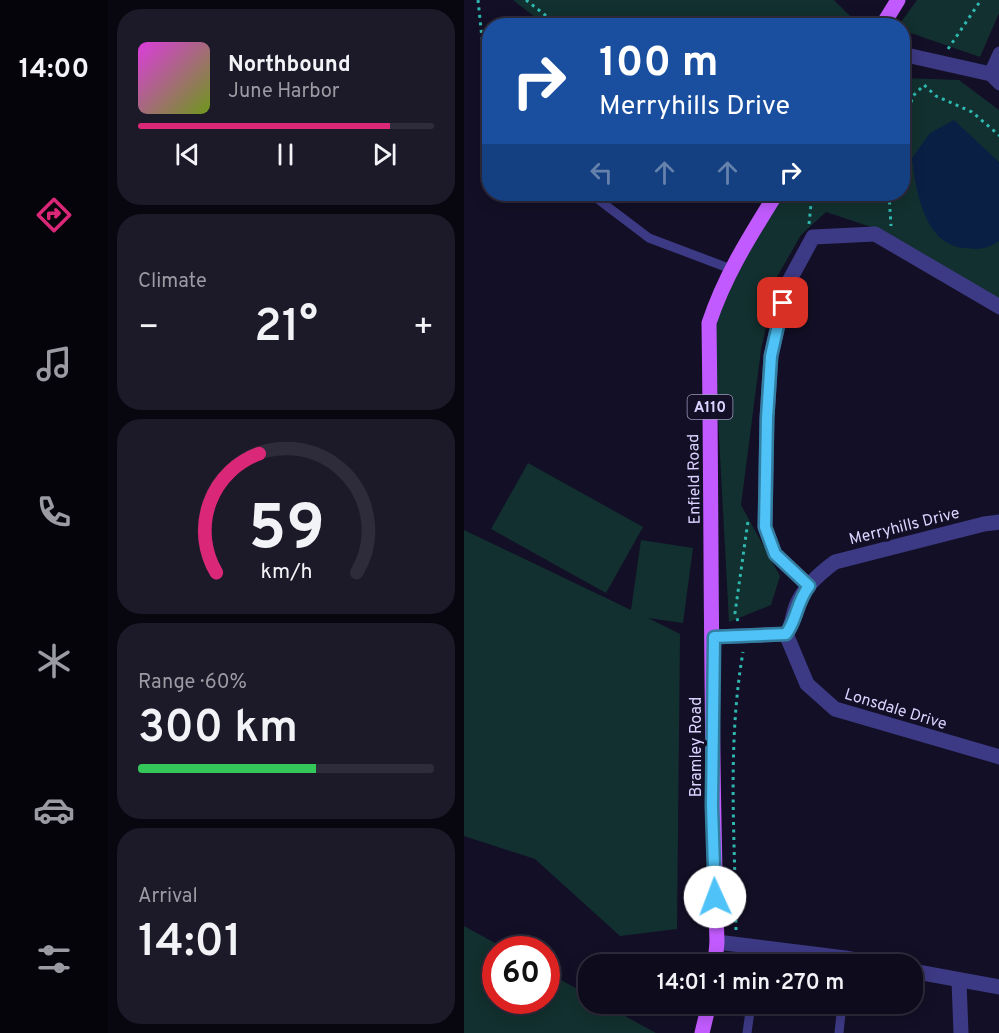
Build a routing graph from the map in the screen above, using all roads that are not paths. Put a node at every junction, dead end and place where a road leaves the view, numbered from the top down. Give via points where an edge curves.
1 (898, 0) edge
2 (887, 18) edge
3 (1000, 54) edge
4 (910, 56) edge
5 (995, 78) edge
6 (600, 201) edge
7 (772, 201) edge
8 (731, 269) junction
9 (1000, 307) edge
10 (1000, 522) edge
11 (809, 586) junction
12 (786, 634) junction
13 (714, 637) junction
14 (1000, 757) edge
15 (717, 942) junction
16 (758, 947) junction
17 (716, 954) edge
18 (757, 954) edge
19 (802, 954) edge
20 (923, 973) edge
21 (959, 981) junction
22 (1000, 987) edge
23 (706, 1014) edge
24 (750, 1014) edge
25 (841, 1014) edge
26 (702, 1033) edge
27 (747, 1033) edge
28 (839, 1033) edge
29 (961, 1033) edge

1 - 2 main road
3 - 5 street
4 - 5 street
6 - 8 lane via 649,238
7 - 8 main road, Enfield Road / A110
8 - 13 main road, Enfield Road / A110 via 709,323
9 - 11 street via 875,234 813,237 787,285 771,356 765,527 775,554
10 - 11 street, Merryhills Drive via 851,556 823,571
11 - 12 street, Merryhills Drive via 796,606
12 - 13 street
12 - 14 street, Lonsdale Drive via 807,684 834,709
13 - 15 main road, Bramley Road / A110 via 712,806
15 - 16 street
15 - 17 main road, Bramley Road / A110
16 - 18 lane
16 - 19 street
20 - 21 street
21 - 22 street
21 - 29 street
23 - 26 main road
24 - 27 lane
25 - 28 lane

